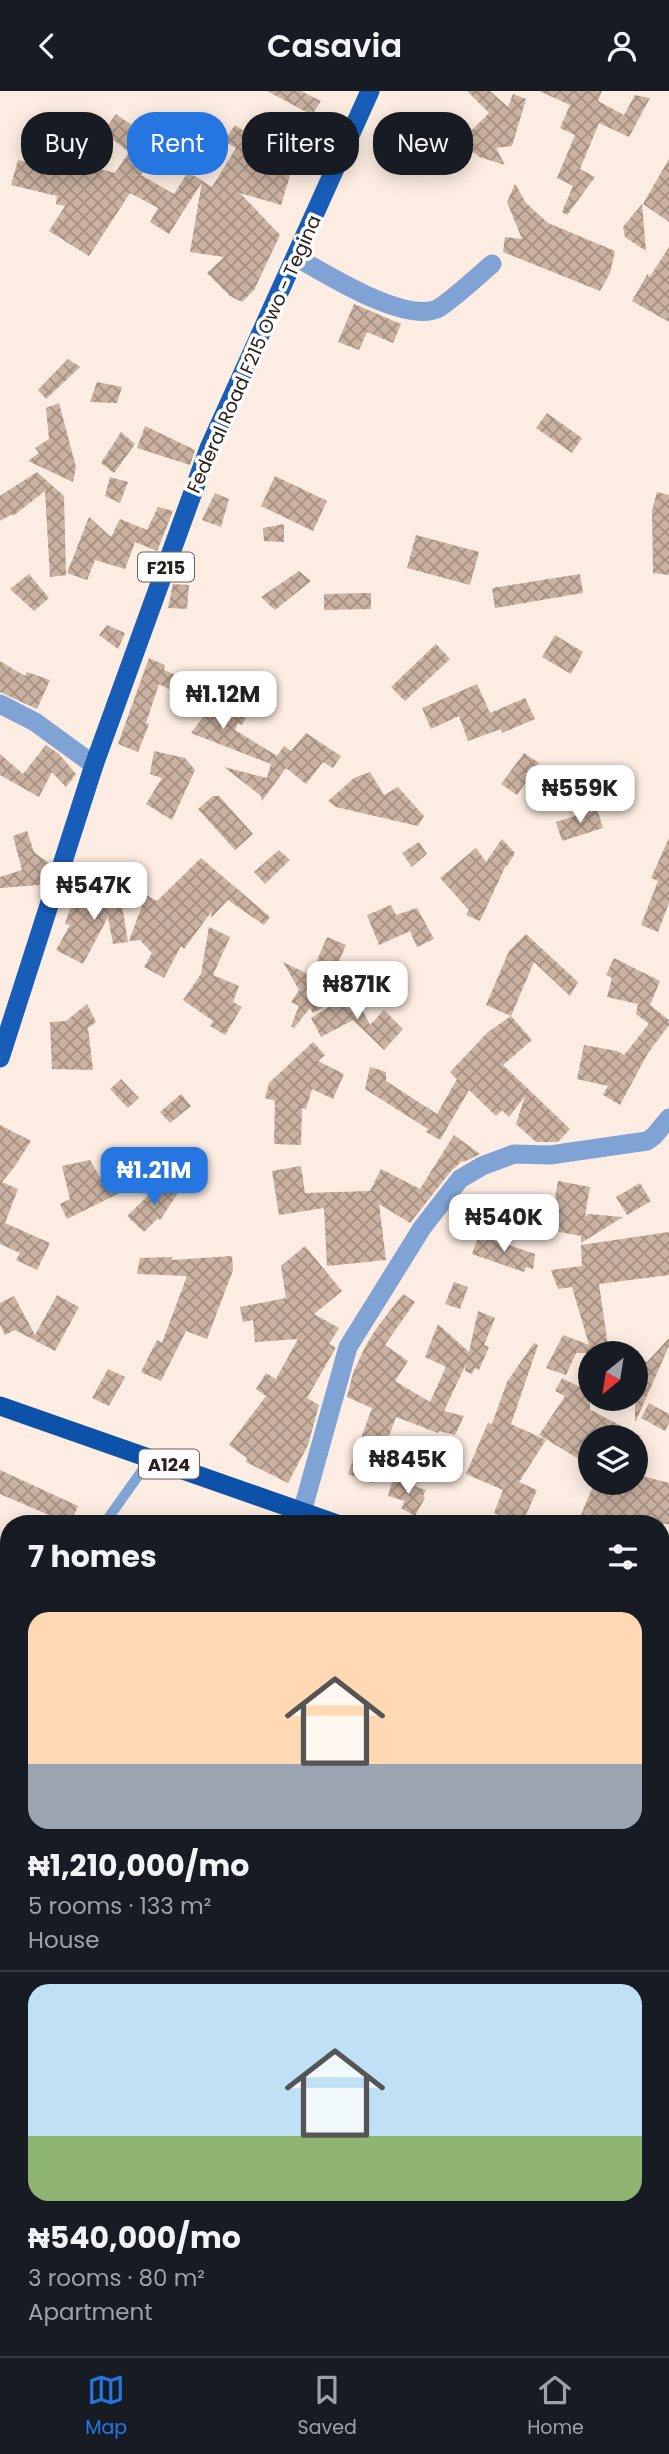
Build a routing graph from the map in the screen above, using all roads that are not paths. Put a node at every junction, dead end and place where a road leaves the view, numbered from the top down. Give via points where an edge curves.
1 (370, 91) edge
2 (296, 257) junction
3 (492, 264) dead end
4 (0, 704) edge
5 (94, 765) junction
6 (0, 1058) edge
7 (669, 1118) edge
8 (0, 1406) edge
9 (151, 1458) junction
10 (110, 1515) edge
11 (305, 1515) edge
12 (320, 1515) edge

1 - 2 main road, Federal Road F215 Owo - Tegina / F215
2 - 3 street via 348,287 419,312 438,308
2 - 5 main road, Federal Road F215 Owo - Tegina / F215 via 209,448
4 - 5 street via 35,722
5 - 6 main road, Federal Road F215 Owo - Tegina / F215
7 - 12 street via 647,1141 550,1155 514,1154 460,1179 422,1228 348,1347
8 - 9 highway, A124
9 - 10 lane
9 - 11 highway, A124

